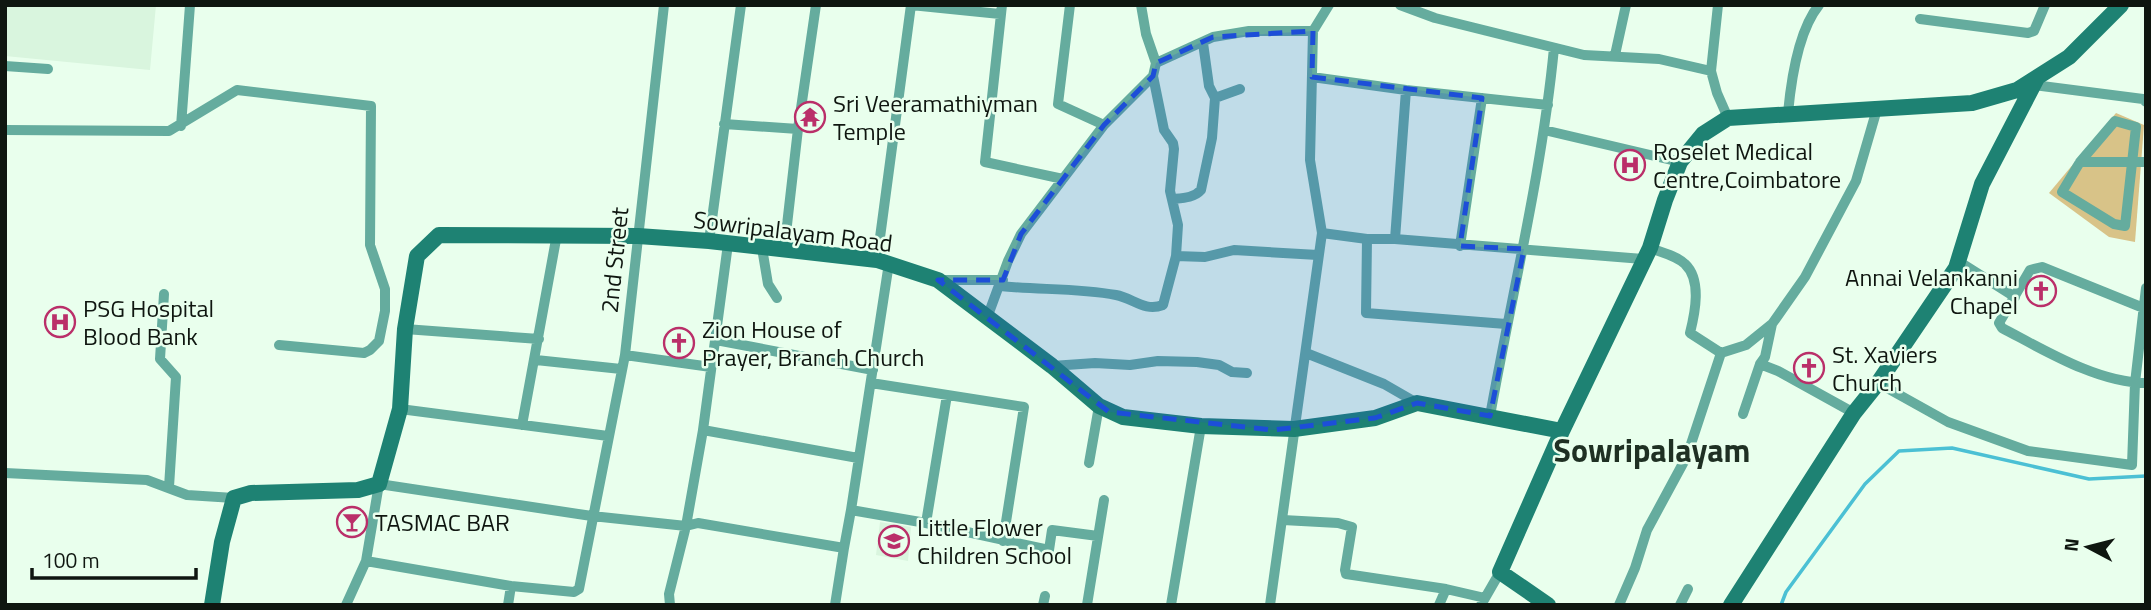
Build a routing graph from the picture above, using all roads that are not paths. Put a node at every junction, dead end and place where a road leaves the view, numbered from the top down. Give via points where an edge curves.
1 (190, 5) edge
2 (664, 5) edge
3 (741, 5) edge
4 (816, 5) edge
5 (1070, 5) edge
6 (1141, 5) edge
7 (1329, 5) edge
8 (1399, 5) edge
9 (1439, 5) edge
10 (1626, 5) edge
11 (1718, 5) edge
12 (1819, 5) edge
13 (2045, 5) edge
14 (2120, 5) edge
15 (1001, 10) edge
16 (1435, 18) junction
17 (1920, 19) dead end
18 (1313, 31) junction
19 (1203, 43) junction
20 (1554, 48) junction
21 (1615, 55) junction
22 (1156, 63) junction
23 (5, 66) edge
24 (48, 69) dead end
25 (1711, 71) junction
26 (1153, 76) junction
27 (1312, 77) junction
28 (2036, 81) junction
29 (1240, 89) dead end
30 (1406, 90) junction
31 (1482, 98) junction
32 (1215, 99) junction
33 (2145, 99) edge
34 (1548, 105) junction
35 (1877, 109) junction
36 (1788, 113) junction
37 (1728, 118) junction
38 (724, 124) junction
39 (181, 125) junction
40 (1104, 125) junction
41 (798, 129) junction
42 (5, 130) edge
43 (1544, 130) junction
44 (1680, 162) junction
45 (2080, 162) junction
46 (2132, 162) junction
47 (2146, 162) edge
48 (1063, 179) junction
49 (1172, 199) junction
50 (1322, 233) junction
51 (557, 234) junction
52 (638, 236) junction
53 (1367, 239) junction
54 (1395, 239) junction
55 (709, 241) junction
56 (727, 244) junction
57 (1460, 246) junction
58 (762, 248) junction
59 (1524, 249) junction
60 (784, 251) junction
61 (1646, 254) junction
62 (1176, 256) junction
63 (1318, 256) junction
64 (1958, 261) junction
65 (883, 262) junction
66 (938, 280) junction
67 (1002, 283) junction
68 (2146, 288) edge
69 (164, 294) dead end
70 (2015, 297) junction
71 (777, 298) dead end
72 (2145, 309) edge
73 (987, 318) junction
74 (1506, 324) junction
75 (1772, 324) junction
76 (405, 329) junction
77 (539, 339) junction
78 (716, 340) junction
79 (279, 345) dead end
80 (1306, 353) junction
81 (1721, 354) junction
82 (625, 355) junction
83 (536, 360) junction
84 (1760, 364) junction
85 (1052, 366) junction
86 (711, 367) junction
87 (621, 369) junction
88 (873, 370) junction
89 (1247, 373) dead end
90 (871, 383) junction
91 (1878, 383) junction
92 (2141, 383) edge
93 (947, 395) junction
94 (1417, 403) junction
95 (1099, 406) junction
96 (400, 409) junction
97 (1854, 413) junction
98 (1743, 414) dead end
99 (1490, 416) junction
100 (522, 425) junction
101 (1201, 426) junction
102 (1294, 429) junction
103 (703, 430) junction
104 (1562, 431) junction
105 (608, 436) junction
106 (858, 458) junction
107 (1089, 463) dead end
108 (2132, 466) junction
109 (2146, 466) edge
110 (5, 473) edge
111 (379, 484) junction
112 (169, 487) junction
113 (233, 498) junction
114 (1104, 500) dead end
115 (851, 510) junction
116 (592, 516) junction
117 (1283, 520) junction
118 (926, 523) junction
119 (686, 526) junction
120 (1098, 536) junction
121 (1003, 541) junction
122 (844, 548) junction
123 (366, 561) junction
124 (1500, 572) junction
125 (511, 586) junction
126 (1446, 589) junction
127 (1688, 589) dead end
128 (1483, 601) edge
129 (212, 605) edge
130 (346, 605) edge
131 (508, 605) edge
132 (670, 605) edge
133 (835, 605) edge
134 (1087, 605) edge
135 (1171, 605) edge
136 (1270, 605) edge
137 (1438, 605) edge
138 (1548, 605) edge
139 (1619, 605) edge
140 (1680, 605) edge
141 (1731, 605) edge

1 - 39 street
2 - 52 street, 2nd Street
3 - 38 street
4 - 41 street
5 - 40 street via 1058,104
6 - 22 street
7 - 18 street
8 - 16 street
9 - 16 street
10 - 21 street
11 - 25 street
12 - 36 street via 1806,30 1790,86
13 - 17 street via 2034,31 2028,33
14 - 28 street via 2069,57
15 - 48 street via 985,162
15 - 65 street via 911,5
16 - 20 street
18 - 19 street via 1249,31
18 - 27 street
19 - 22 street
19 - 32 street
20 - 21 street via 1584,55
20 - 34 street
21 - 25 street
22 - 26 street
23 - 24 street
25 - 37 street
26 - 40 street
26 - 49 street via 1164,130 1174,149
27 - 30 street
27 - 50 street via 1310,160
28 - 33 street
28 - 35 street via 1972,103
28 - 64 street via 1982,184
29 - 32 street
30 - 31 street
30 - 54 street
31 - 34 street
31 - 57 street
32 - 49 street via 1201,190 1188,198
34 - 43 street
35 - 36 street
35 - 75 street via 1856,181 1805,276
36 - 37 street
37 - 44 street via 1703,134
38 - 41 street
38 - 55 street
39 - 42 street via 170,131
39 - 79 street via 237,90 371,106 370,245 386,289 379,341 364,353
40 - 48 street
41 - 60 street
43 - 44 street
43 - 59 street
44 - 61 street
45 - 46 street
45 - 46 street via 2115,121 2136,127
45 - 46 street via 2062,192 2125,226
46 - 47 street
48 - 67 street via 1021,234
49 - 62 street via 1178,225
50 - 53 street
50 - 63 street
51 - 52 street, Sowripalayam Road
51 - 76 street, Sowripalayam Road via 439,235 416,256
51 - 77 street
52 - 55 street, Sowripalayam Road
52 - 82 street, 2nd Street
53 - 54 street
53 - 74 street via 1366,313
54 - 57 street
55 - 56 street, Sowripalayam Road
56 - 58 street, Sowripalayam Road
56 - 78 street
57 - 59 street
58 - 60 street, Sowripalayam Road
58 - 71 street via 768,284
59 - 61 street
59 - 74 street
60 - 65 street, Sowripalayam Road
61 - 81 street via 1686,264 1695,287 1690,333
61 - 104 street
62 - 63 street via 1206,257 1234,250
62 - 67 street via 1163,305 1157,307 1093,291
63 - 80 street
64 - 70 street
64 - 91 street
65 - 66 street, Sowripalayam Road
65 - 88 street
66 - 67 street
66 - 73 street, Sowripalayam Road
67 - 73 street
68 - 72 street
69 - 112 street via 160,359 176,377
70 - 72 street via 2030,270 2042,267
70 - 92 street via 1999,323 2002,328 2091,372
72 - 92 street
73 - 85 street, Sowripalayam Road
74 - 99 street
75 - 81 street via 1746,345
75 - 84 street
76 - 77 street
76 - 96 street, Sowripalayam Road
77 - 83 street
78 - 86 street
78 - 88 street
80 - 94 street via 1384,384
80 - 102 street
81 - 139 street via 1687,456 1647,530
82 - 86 street
82 - 87 street, 2nd Street
83 - 87 street
83 - 100 street
84 - 97 street
84 - 98 street
85 - 89 street via 1197,362
85 - 95 street, Sowripalayam Road
86 - 103 street
87 - 105 street, 2nd Street
88 - 90 street
90 - 93 street
90 - 106 street
91 - 97 street
91 - 108 street via 1948,422 2028,451
92 - 108 street
93 - 118 street
93 - 121 street via 1024,407
94 - 99 street, Sowripalayam Road
94 - 102 street, Sowripalayam Road via 1374,418
95 - 101 street, Sowripalayam Road via 1123,417
95 - 107 street
96 - 100 street
96 - 111 street, Sowripalayam Road
97 - 141 street
99 - 104 street, Sowripalayam Road
100 - 105 street
101 - 102 street, Sowripalayam Road
101 - 135 street
102 - 117 street
103 - 106 street
103 - 119 street
104 - 124 street
105 - 116 street, 2nd Street
106 - 115 street
108 - 109 street
110 - 112 street via 147,480
111 - 113 street via 358,490 251,493
111 - 116 street
111 - 123 street
112 - 113 street via 187,495
113 - 129 street
114 - 120 street
115 - 118 street
115 - 122 street
116 - 119 street
116 - 125 street, 2nd Street via 579,589
117 - 126 street via 1352,527 1346,574
117 - 136 street
118 - 121 street
119 - 122 street via 698,523
119 - 132 street
120 - 121 street via 1052,530 1049,550
120 - 134 street
122 - 133 street
123 - 125 street
123 - 130 street
124 - 128 street
124 - 138 street
125 - 131 street
126 - 128 street
126 - 137 street
127 - 140 street

